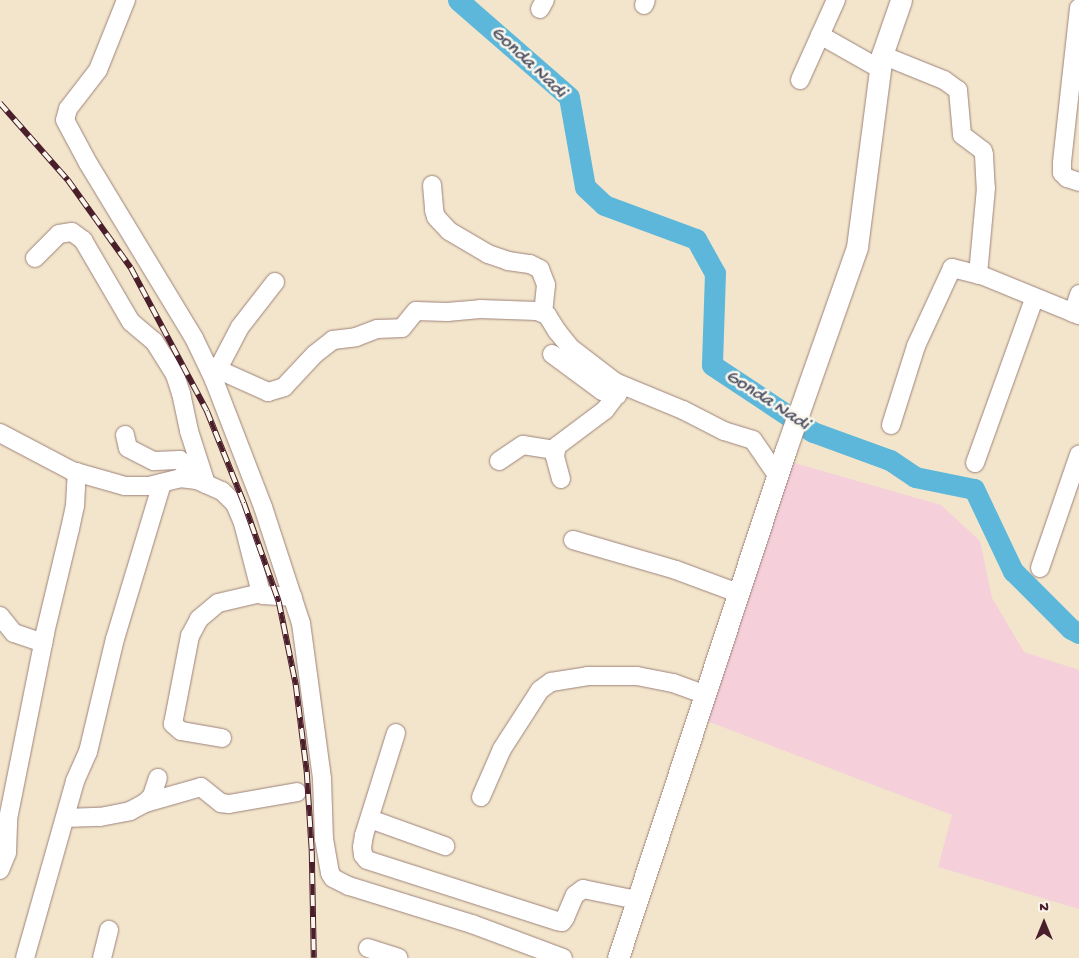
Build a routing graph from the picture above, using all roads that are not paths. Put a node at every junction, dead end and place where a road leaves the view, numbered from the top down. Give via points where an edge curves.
1 (126, 0) edge
2 (836, 0) edge
3 (901, 0) edge
4 (1079, 8) edge
5 (820, 35) junction
6 (881, 62) junction
7 (800, 80) dead end
8 (1079, 182) edge
9 (432, 185) dead end
10 (35, 258) dead end
11 (978, 275) junction
12 (275, 282) dead end
13 (1079, 294) edge
14 (1034, 299) junction
15 (543, 313) junction
16 (1076, 314) edge
17 (552, 354) dead end
18 (213, 367) junction
19 (620, 390) junction
20 (891, 425) dead end
21 (0, 433) edge
22 (126, 435) dead end
23 (555, 450) junction
24 (1079, 455) edge
25 (499, 461) dead end
26 (975, 463) dead end
27 (77, 472) junction
28 (777, 475) junction
29 (561, 478) dead end
30 (162, 482) junction
31 (202, 482) junction
32 (574, 540) dead end
33 (1040, 568) dead end
34 (261, 593) junction
35 (738, 593) junction
36 (293, 596) junction
37 (0, 616) edge
38 (43, 643) junction
39 (704, 694) junction
40 (396, 734) dead end
41 (222, 738) dead end
42 (158, 778) dead end
43 (297, 792) dead end
44 (481, 797) dead end
45 (145, 803) junction
46 (65, 818) junction
47 (370, 819) junction
48 (445, 846) dead end
49 (0, 870) edge
50 (637, 900) junction
51 (109, 930) dead end
52 (368, 948) dead end
53 (25, 958) edge
54 (102, 958) edge
55 (398, 958) edge
56 (563, 958) edge
57 (618, 958) edge

1 - 18 street via 98,70 68,109 65,120
2 - 5 street
3 - 6 main road
4 - 8 street via 1062,173
5 - 6 street
5 - 7 street
6 - 11 street via 950,83 958,90 962,135 984,155 986,188
6 - 28 main road via 857,247
9 - 15 street via 436,217 449,232 488,254 530,264 540,270 546,285
10 - 31 street via 59,234 72,232 83,240 131,322 154,341 175,375
11 - 14 street
11 - 20 street via 956,267 949,271 916,346
12 - 18 street
13 - 16 street
14 - 16 street
14 - 26 street
15 - 18 street via 480,309 416,311 402,328 377,329 333,340 284,386 268,392
15 - 19 street via 571,348
17 - 19 street via 602,391
18 - 36 street
19 - 23 street via 605,410
19 - 28 street via 683,410 724,431 750,438
21 - 27 street
22 - 31 street via 128,448 154,461 180,460
23 - 25 street via 523,444
23 - 29 street
24 - 33 street
27 - 30 street via 126,486 149,486
27 - 38 street via 70,529
28 - 35 main road
30 - 31 street via 174,478
30 - 46 street via 117,633 88,752 75,781
31 - 34 street via 222,491 235,504 253,555
32 - 35 street via 676,570
34 - 36 street
34 - 41 street via 218,603 199,618 190,636 173,724 181,731
35 - 39 main road
36 - 56 street via 306,655 322,779 327,862 333,878
37 - 38 street via 14,633
38 - 49 street via 8,819 7,853
39 - 44 street via 637,676 588,676 551,682 540,690 502,748
39 - 50 main road
40 - 47 street
42 - 45 street via 152,796
43 - 45 street via 229,804 221,803 201,788
45 - 46 street via 110,816
46 - 53 street
47 - 48 street
47 - 50 street via 362,847 367,860 546,918 562,922 575,895 582,889
50 - 57 main road
51 - 54 street
52 - 55 street

